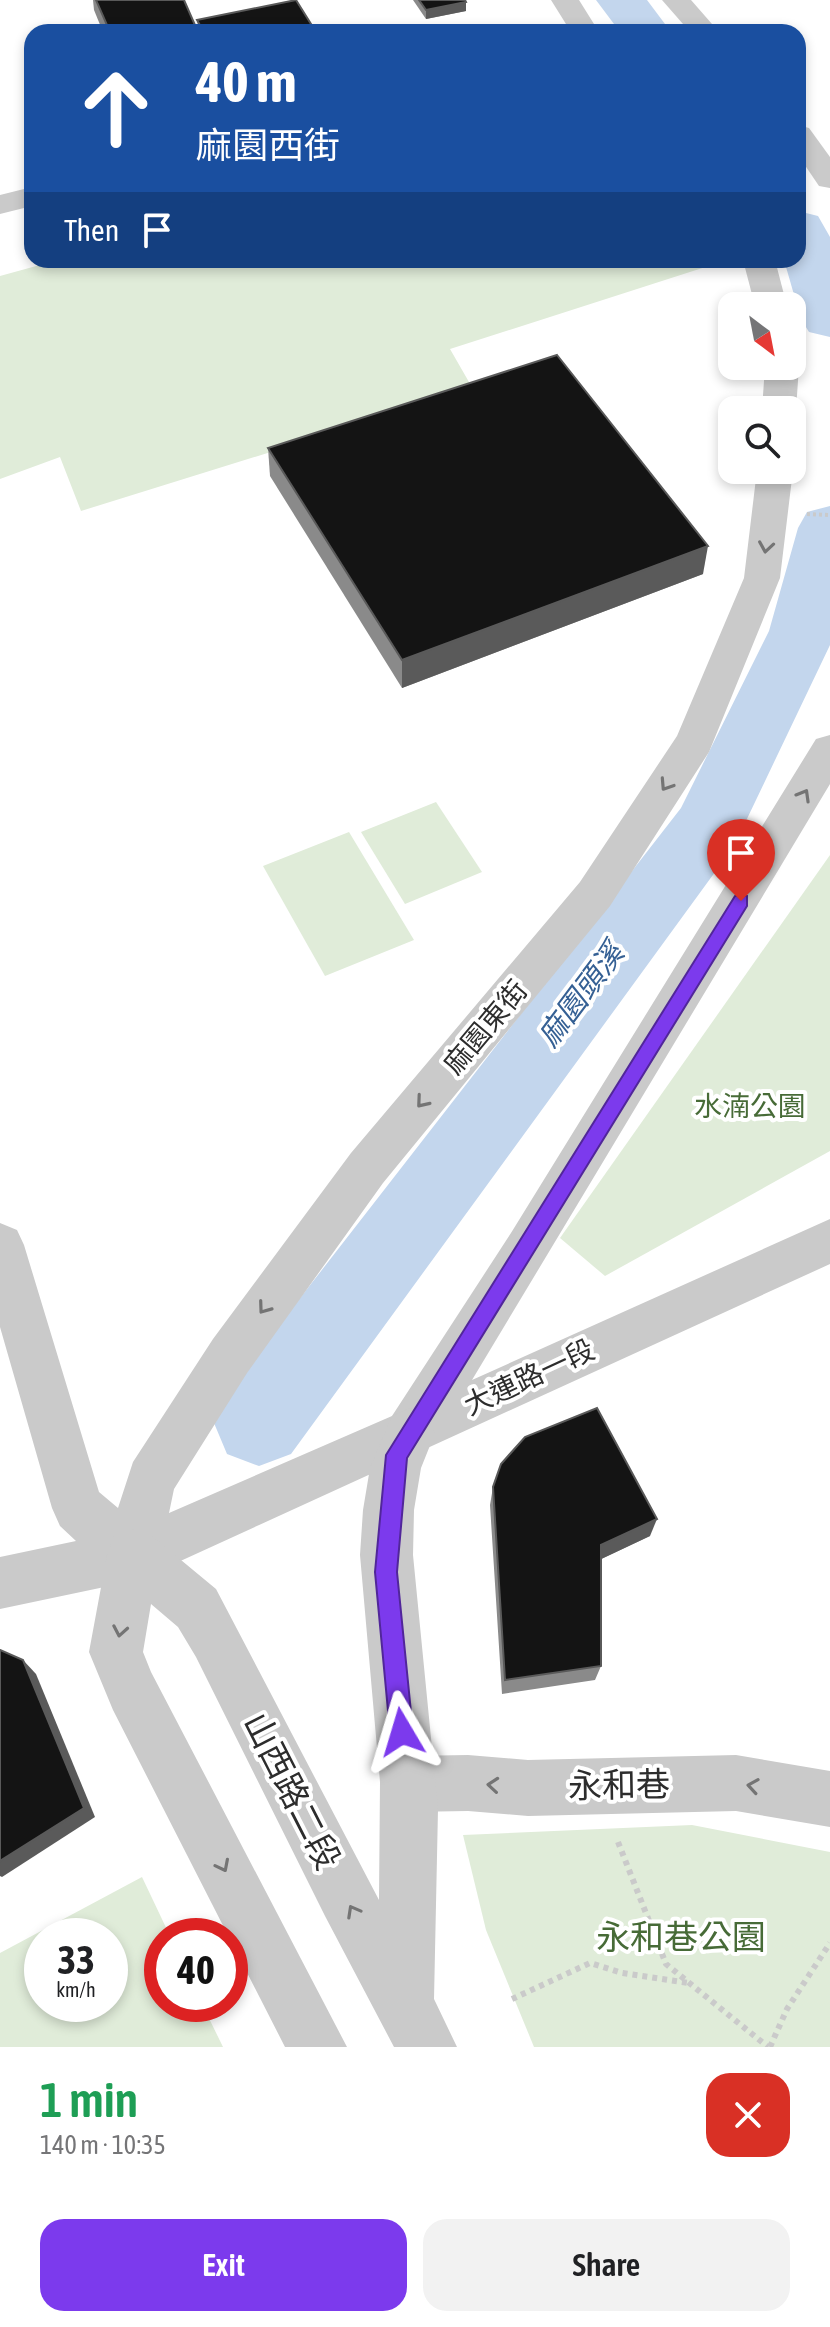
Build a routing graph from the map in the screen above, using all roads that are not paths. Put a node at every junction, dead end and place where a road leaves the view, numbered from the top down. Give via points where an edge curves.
1 (565, 0) edge
2 (679, 0) edge
3 (580, 24) edge
4 (698, 24) edge
5 (808, 140) edge
6 (830, 179) edge
7 (24, 198) edge
8 (0, 205) edge
9 (761, 268) edge
10 (767, 292) edge
11 (773, 484) edge
12 (830, 750) edge
13 (830, 1241) edge
14 (0, 1245) edge
15 (410, 1433) junction
16 (133, 1555) junction
17 (0, 1583) edge
18 (408, 1784) junction
19 (830, 1799) edge
20 (415, 2025) edge
21 (317, 2047) edge

1 - 3 street
2 - 4 street
5 - 6 street
7 - 8 street
9 - 10 street
11 -> 16 street, 麻園東街 via 762,578 695,741 595,894 367,1168 230,1356 151,1480
15 -> 12 street via 520,1262
13 - 15 street, 大連路一段
14 - 16 street, 山西路二段 via 78,1508
15 - 16 street, 大連路一段
15 - 18 street via 397,1455 386,1572
16 - 17 street, 大連路一段
20 -> 16 street, 山西路二段 via 209,1628 197,1608
16 -> 21 street via 116,1652
19 -> 18 street, 永和巷 via 736,1783 528,1788
18 - 20 street

